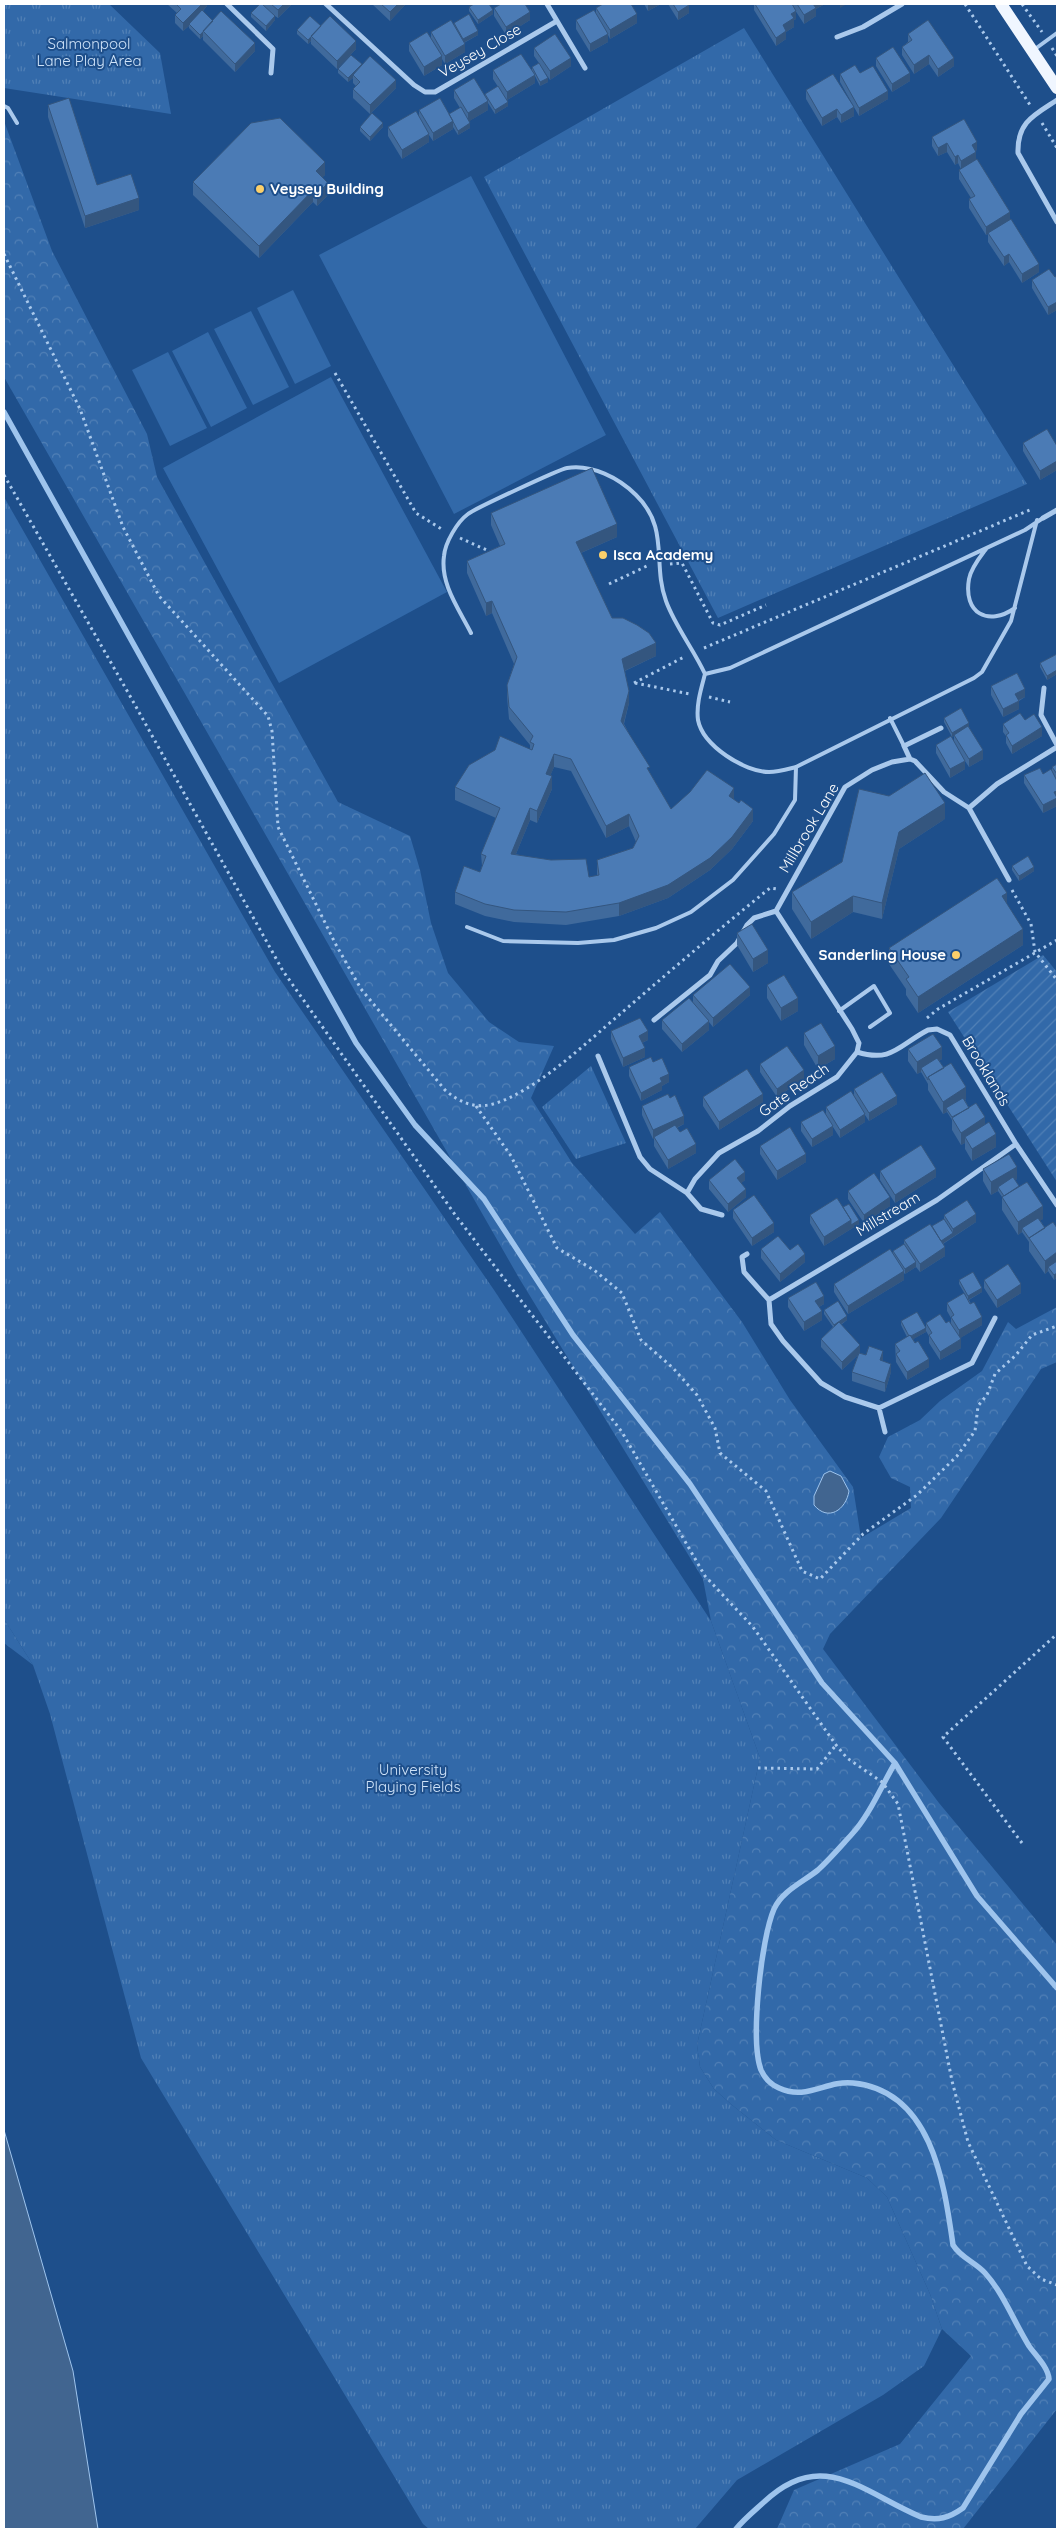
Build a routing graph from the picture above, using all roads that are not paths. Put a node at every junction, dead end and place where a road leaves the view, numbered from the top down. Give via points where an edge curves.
1 (228, 4) edge
2 (326, 4) edge
3 (547, 4) edge
4 (902, 4) edge
5 (1001, 4) edge
6 (557, 21) junction
7 (1057, 32) edge
8 (837, 37) dead end
9 (1032, 50) junction
10 (585, 68) dead end
11 (271, 73) dead end
12 (1057, 88) edge
13 (1057, 100) edge
14 (4, 106) edge
15 (17, 123) dead end
16 (1057, 222) edge
17 (1057, 510) edge
18 (1043, 518) joint
19 (1037, 520) junction
20 (987, 547) junction
21 (1016, 608) junction
22 (471, 633) dead end
23 (706, 674) junction
24 (1044, 688) dead end
25 (890, 718) junction
26 (941, 728) dead end
27 (904, 746) junction
28 (1057, 746) edge
29 (910, 759) junction
30 (796, 767) junction
31 (969, 808) junction
32 (1009, 880) road end
33 (776, 911) junction
34 (467, 927) dead end
35 (840, 1011) junction
36 (654, 1020) dead end
37 (870, 1027) dead end
38 (858, 1052) junction
39 (598, 1056) dead end
40 (1016, 1144) junction
41 (687, 1193) junction
42 (1057, 1205) edge
43 (722, 1215) dead end
44 (747, 1254) dead end
45 (769, 1300) junction
46 (995, 1318) dead end
47 (879, 1408) junction
48 (884, 1432) dead end

1 - 11 street via 273,49
2 - 6 street, Veysey Close via 414,85 426,92 435,92
3 - 6 street
4 - 8 street via 864,27
5 - 9 main road
6 - 10 street
7 - 9 lane
9 - 12 main road
13 - 16 street via 1020,129 1017,140 1018,153
14 - 15 lane
17 - 18 street
18 - 19 lane
19 - 20 lane via 1025,530
19 - 21 lane
20 - 21 lane via 969,578 970,598 976,611 983,616 998,618
20 - 23 lane via 730,668
21 - 25 lane via 1003,638 982,672
22 - 23 lane via 446,585 444,555 452,534 468,514 567,468 588,468 613,477 637,495 652,518 659,537 659,565 666,601
23 - 30 lane via 699,695 698,721 716,747 739,765 769,772
24 - 28 street via 1041,715
25 - 27 lane
25 - 30 lane
26 - 27 street
27 - 29 street
28 - 31 street via 996,784
29 - 31 street via 944,792
29 - 33 street, Millbrook Lane via 872,770 845,787
30 - 34 lane via 794,800 774,834 733,880 691,912 656,928 614,940 578,943 503,941
31 - 32 street
33 - 35 street
33 - 36 street via 754,918 737,943 718,960 710,975
35 - 37 lane via 874,986 890,1013
35 - 38 street via 859,1043
38 - 40 street, Brooklands via 873,1057 885,1056 918,1035 937,1029 950,1035
38 - 41 street, Gate Reach via 837,1076 758,1131 719,1153
39 - 41 street via 640,1157 650,1169
40 - 42 street, Brooklands
40 - 45 street, Millstream via 937,1200
41 - 43 street via 702,1209
44 - 45 street via 742,1257 744,1272
45 - 47 street via 771,1324 820,1383 846,1397
46 - 47 street via 972,1363
47 - 48 street

